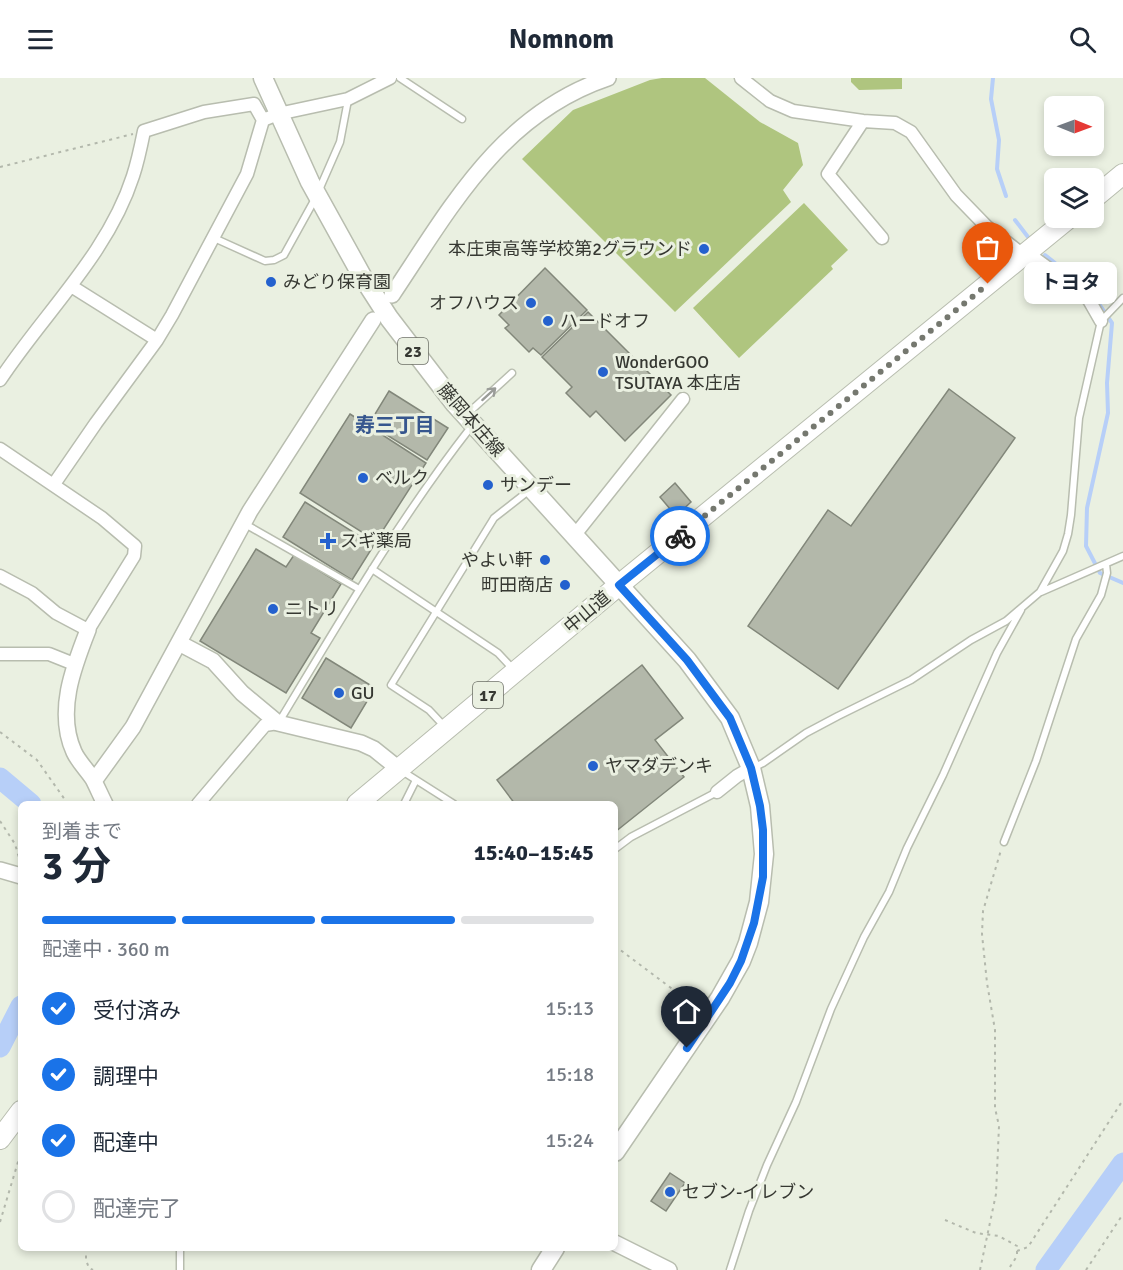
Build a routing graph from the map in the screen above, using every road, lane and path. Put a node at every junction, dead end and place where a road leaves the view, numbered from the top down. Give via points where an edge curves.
1 (263, 78) edge
2 (390, 78) edge
3 (400, 78) edge
4 (608, 78) edge
5 (741, 78) edge
6 (348, 99) junction
7 (271, 117) junction
8 (462, 119) dead end
9 (863, 121) junction
10 (144, 131) junction
11 (0, 167) edge
12 (1123, 174) edge
13 (1104, 190) edge
14 (317, 195) junction
15 (1057, 228) edge
16 (214, 238) junction
17 (882, 238) dead end
18 (1023, 255) junction
19 (71, 286) junction
20 (392, 295) dead end
21 (1123, 298) edge
22 (1103, 319) junction
23 (373, 320) dead end
24 (158, 340) junction
25 (512, 373) dead end
26 (0, 380) edge
27 (683, 399) dead end
28 (470, 420) junction
29 (0, 449) edge
30 (54, 484) junction
31 (532, 489) junction
32 (244, 523) junction
33 (574, 536) junction
34 (1123, 556) edge
35 (1103, 565) junction
36 (372, 569) junction
37 (0, 576) edge
38 (619, 585) junction
39 (359, 589) junction
40 (1040, 592) junction
41 (1021, 610) junction
42 (437, 611) junction
43 (88, 630) junction
44 (179, 643) junction
45 (0, 654) edge
46 (74, 664) junction
47 (515, 672) junction
48 (278, 723) junction
49 (447, 729) junction
50 (0, 732) edge
51 (751, 768) junction
52 (399, 769) junction
53 (416, 780) junction
54 (94, 781) junction
55 (717, 792) joint
56 (66, 801) edge
57 (104, 801) edge
58 (201, 801) edge
59 (361, 801) edge
60 (406, 801) edge
61 (449, 801) edge
62 (0, 821) edge
63 (1004, 842) joint
64 (618, 847) edge
65 (18, 853) edge
66 (0, 870) edge
67 (18, 875) edge
68 (618, 948) edge
69 (711, 1013) junction
70 (1123, 1100) edge
71 (18, 1115) edge
72 (0, 1139) edge
73 (618, 1148) edge
74 (18, 1162) edge
75 (1123, 1214) edge
76 (945, 1220) dead end
77 (0, 1222) edge
78 (987, 1234) junction
79 (618, 1244) edge
80 (86, 1251) edge
81 (180, 1251) edge
82 (553, 1251) edge
83 (1017, 1251) junction
84 (93, 1270) edge
85 (180, 1270) edge
86 (541, 1270) edge
87 (669, 1270) edge
88 (730, 1270) edge
89 (980, 1270) edge
90 (1008, 1270) edge
91 (1086, 1270) edge

1 - 7 main road, 藤岡本庄線 / 23
2 - 6 street
3 - 8 lane
4 - 20 street via 585,86 532,116 491,154
5 - 9 street via 770,101 793,111
6 - 7 street
6 - 14 lane via 340,142
7 - 10 street via 254,104 204,112
7 - 14 main road, 藤岡本庄線 / 23
7 - 16 street
9 - 17 street via 828,174
9 - 18 street via 895,123 911,132 957,195 987,227
10 - 11 path
10 - 19 street via 122,201
12 - 13 highway
14 - 16 lane via 284,255 274,260 265,261
14 - 28 main road, 藤岡本庄線 / 23 via 389,318
15 - 18 highway, 中山道 / 17
16 - 24 street
18 - 22 street via 1037,260 1078,290
18 - 38 highway, 中山道 / 17
19 - 24 street
19 - 26 street
21 - 22 lane
22 - 40 lane via 1079,418 1068,534
23 - 32 street
24 - 30 street
28 -> 25 lane
27 - 33 street
28 - 31 main road, 藤岡本庄線 / 23
28 - 36 lane
29 - 30 street
30 - 43 street via 135,546 134,556
31 - 33 main road, 藤岡本庄線 / 23
31 - 42 lane via 494,518
32 - 39 lane
32 - 44 street
33 - 38 main road, 藤岡本庄線 / 23
34 - 35 lane
35 - 40 lane
35 - 63 lane via 1107,573 1105,584 1076,639 1036,761
36 - 39 lane
36 - 42 lane
37 - 43 street
38 - 47 highway, 中山道 / 17
38 - 51 main road, 藤岡本庄線 via 687,660 730,718
39 - 48 lane
40 - 41 lane
41 - 51 lane via 911,680 838,716
41 - 88 lane via 831,1009 749,1211
42 - 47 lane via 498,653
42 - 49 lane via 391,685 429,710
43 - 46 street
44 - 48 street via 213,661 242,693
44 - 54 street via 134,727
45 - 46 street via 49,654
46 - 54 street via 68,695 69,734 74,752
47 - 49 highway, 中山道 / 17
48 - 52 street via 361,743
48 - 58 street via 265,725
49 - 52 highway, 中山道 / 17
50 - 56 path via 38,760
51 - 55 street
51 - 69 main road, 藤岡本庄線 via 763,830 759,902 741,961
52 - 53 lane
52 - 59 highway, 中山道 / 17
53 - 60 lane
53 - 61 lane
54 - 57 street
55 - 64 lane
62 - 65 path
63 - 78 path via 988,890 982,934 995,1030 995,1108 999,1126 996,1194
66 - 67 street
68 - 69 path
69 - 73 main road, 藤岡本庄線
70 - 83 path via 1028,1247
71 - 72 highway
74 - 77 path
75 - 91 path
76 - 78 path
78 - 83 path via 1017,1246
78 - 89 path
79 - 87 street
80 - 84 path via 86,1260
81 - 85 lane
82 - 86 main road
83 - 90 path

